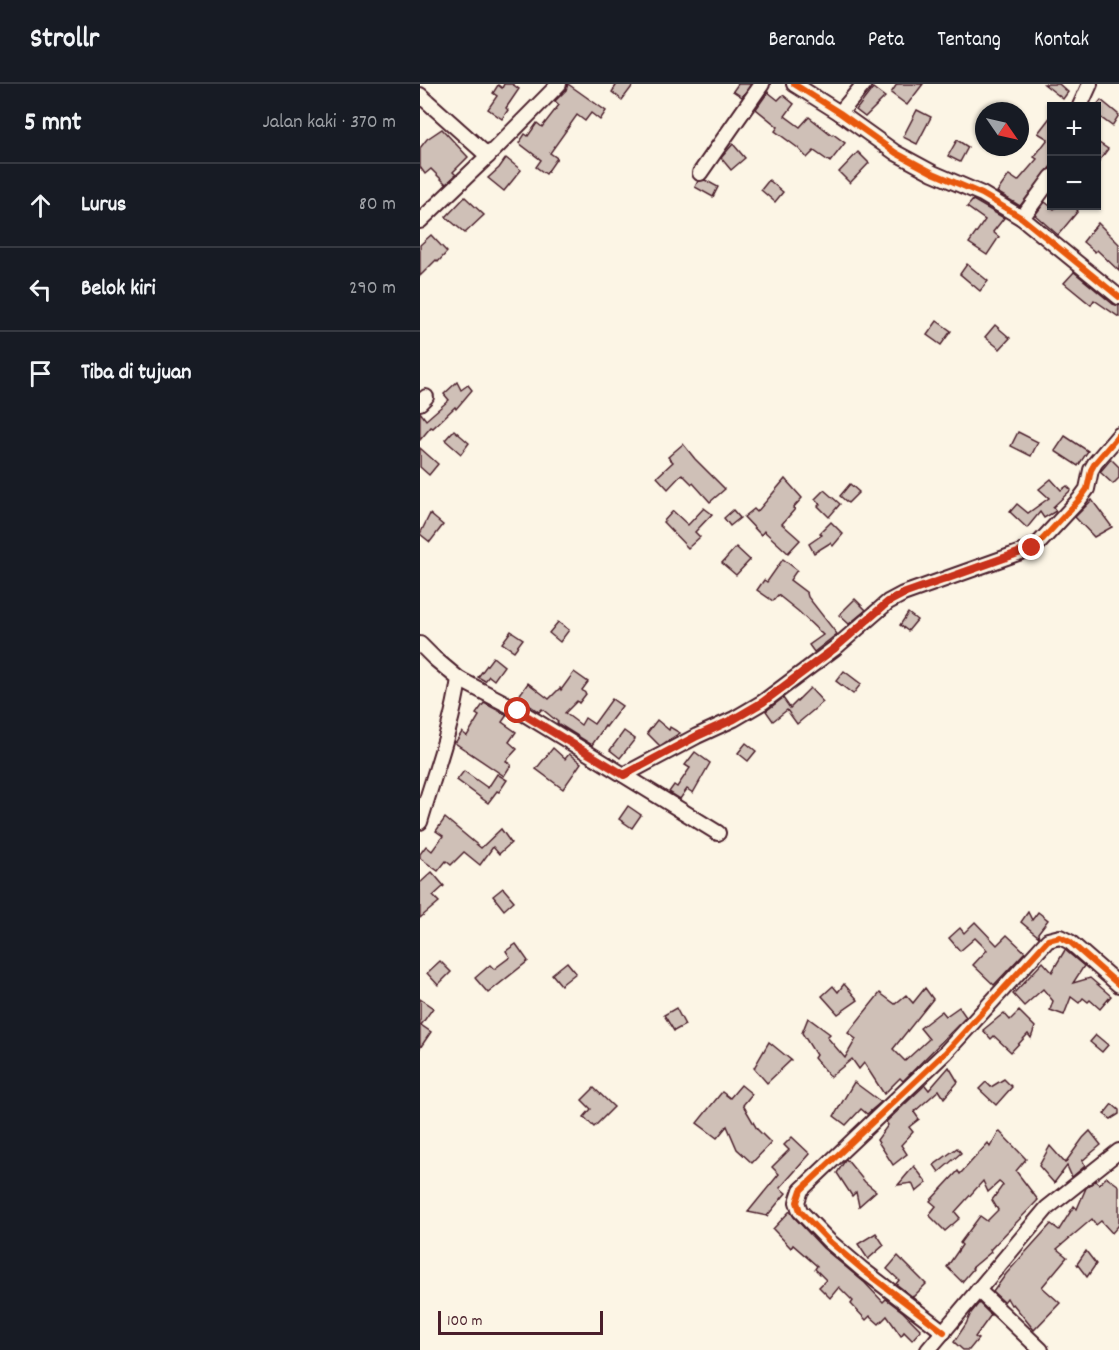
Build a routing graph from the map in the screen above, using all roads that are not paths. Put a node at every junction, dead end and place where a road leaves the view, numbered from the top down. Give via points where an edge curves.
1 (559, 84) edge
2 (762, 84) edge
3 (794, 84) edge
4 (864, 84) edge
5 (1090, 84) edge
6 (420, 95) edge
7 (1082, 102) edge
8 (840, 113) junction
9 (488, 156) junction
10 (700, 173) dead end
11 (1047, 184) edge
12 (1022, 218) junction
13 (420, 221) edge
14 (1119, 297) edge
15 (1119, 435) edge
16 (420, 644) edge
17 (459, 679) junction
18 (624, 775) junction
19 (420, 822) edge
20 (718, 833) dead end
21 (1119, 985) edge
22 (1119, 1151) edge
23 (978, 1290) junction
24 (944, 1332) junction
25 (928, 1350) edge
26 (1041, 1350) edge

1 - 9 street
2 - 10 street
3 - 8 street
4 - 8 street
5 - 7 street
6 - 9 street
8 - 12 street via 896,153
9 - 13 street
11 - 12 street
12 - 14 street
15 - 18 street via 1095,463 1079,500 1039,543 888,602 763,702
16 - 17 street
17 - 18 street
17 - 19 street via 457,698
18 - 20 street
21 - 24 street via 1065,939 1048,940 945,1053 801,1190 800,1211 829,1241
22 - 23 street via 1047,1208
23 - 24 street
23 - 26 street
24 - 25 street

